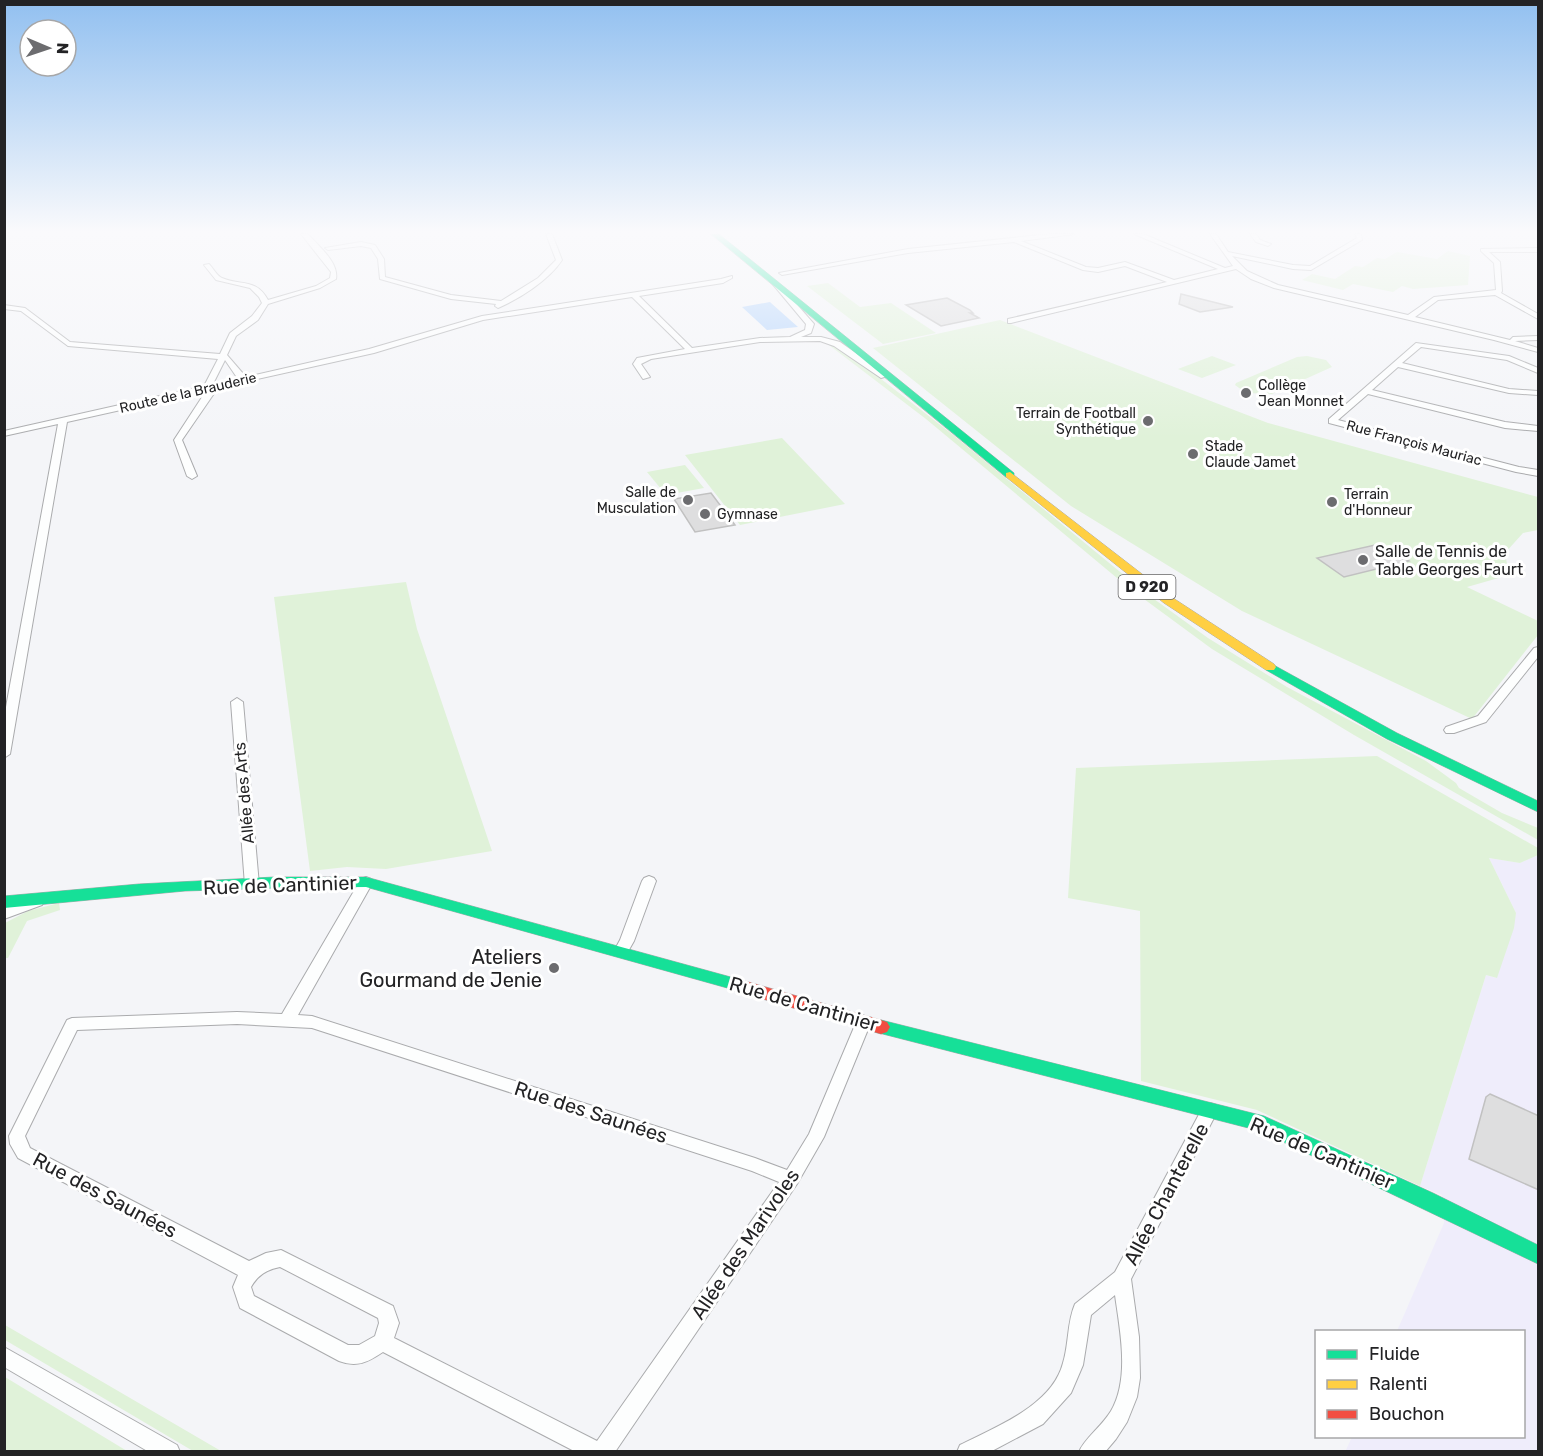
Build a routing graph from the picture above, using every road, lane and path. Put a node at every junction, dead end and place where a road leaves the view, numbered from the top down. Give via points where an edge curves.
1 (269, 302) edge
2 (481, 302) edge
3 (504, 302) edge
4 (579, 302) edge
5 (641, 302) edge
6 (795, 302) edge
7 (805, 302) edge
8 (1093, 302) edge
9 (1340, 302) edge
10 (1431, 302) edge
11 (1512, 302) edge
12 (266, 303) joint
13 (499, 305) junction
14 (4, 308) edge
15 (510, 312) junction
16 (1539, 317) edge
17 (482, 318) junction
18 (1409, 318) junction
19 (1011, 321) dead end
20 (1539, 338) edge
21 (783, 340) junction
22 (1509, 341) junction
23 (1539, 350) edge
24 (691, 351) junction
25 (221, 357) junction
26 (1395, 364) junction
27 (236, 371) junction
28 (1539, 371) edge
29 (214, 375) junction
30 (646, 377) dead end
31 (245, 380) junction
32 (210, 388) junction
33 (1366, 390) junction
34 (1539, 393) edge
35 (910, 394) junction
36 (63, 421) junction
37 (1539, 429) edge
38 (4, 434) edge
39 (1539, 473) edge
40 (192, 476) dead end
41 (1539, 650) edge
42 (18, 676) junction
43 (4, 678) edge
44 (237, 702) dead end
45 (8, 717) edge
46 (1450, 730) dead end
47 (1410, 744) junction
48 (4, 754) edge
49 (1539, 807) edge
50 (1539, 819) edge
51 (649, 881) dead end
52 (366, 882) junction
53 (252, 885) junction
54 (41, 900) junction
55 (4, 902) edge
56 (4, 914) edge
57 (621, 951) junction
58 (288, 1020) junction
59 (863, 1022) junction
60 (1210, 1110) junction
61 (790, 1179) junction
62 (1539, 1255) edge
63 (249, 1271) junction
64 (1122, 1278) junction
65 (383, 1342) junction
66 (4, 1356) edge
67 (170, 1452) edge
68 (600, 1452) edge
69 (967, 1452) edge
70 (1089, 1452) edge

1 - 12 street
2 - 13 street
3 - 13 street
4 - 15 street, Route de la Brauderie
5 - 24 street
6 - 21 street via 810,328
7 - 35 main road, D 920
8 - 19 street
9 - 18 street
10 - 18 street
11 - 16 street
12 - 25 street via 260,313 233,335
13 - 15 street
13 - 17 street
14 - 25 street via 23,309 68,344
15 - 17 street, Route de la Brauderie
17 - 31 street, Route de la Brauderie via 371,351
18 - 22 street
20 - 22 street
21 - 24 street
21 - 35 street via 833,342
22 - 23 street
24 - 30 street via 640,360 637,364
25 - 27 street via 230,358
25 - 29 street
26 - 28 street via 1416,345 1423,345 1509,358
26 - 33 street
26 - 34 street via 1509,391
27 - 29 street
27 - 31 street
29 - 32 street
31 - 32 street, Route de la Brauderie
32 - 36 street, Route de la Brauderie
32 - 40 street via 178,440
33 - 37 street via 1505,425
33 - 39 street, Rue François Mauriac via 1332,421
35 - 47 main road, D 920 via 1184,614 1277,673
36 - 38 street, Route de la Brauderie
36 - 42 street
41 - 46 street via 1482,719
42 - 43 street
42 - 45 street
44 - 53 street, Allée des Arts
45 - 48 street
47 - 49 main road, D 920
47 - 50 main road, D 920 via 1438,764
51 - 57 street
52 - 53 main road, Rue de Cantinier
52 - 57 main road, Rue de Cantinier
52 - 58 street
53 - 54 main road, Rue de Cantinier via 110,890
54 - 55 main road, Rue de Cantinier
54 - 56 street, Rue de Cantinier
57 - 59 main road, Rue de Cantinier
58 - 61 street, Rue des Saunées via 312,1022
58 - 63 street, Rue des Saunées via 72,1024 17,1136 24,1153
59 - 60 main road, Rue de Cantinier
59 - 61 street, Allée des Marivoles via 816,1137
60 - 62 main road, Rue de Cantinier via 1264,1124
60 - 64 street, Allée Chanterelle
61 - 68 street, Allée des Marivoles
63 - 65 street via 281,1258 386,1312 389,1323
63 - 65 street via 242,1287 247,1302 346,1354 361,1355
64 - 69 street, Allée Chanterelle via 1082,1310 1073,1365 1064,1386 1049,1403 1036,1417
64 - 70 street, Allée Chanterelle via 1131,1360 1128,1391 1120,1416
65 - 68 street
66 - 67 street

